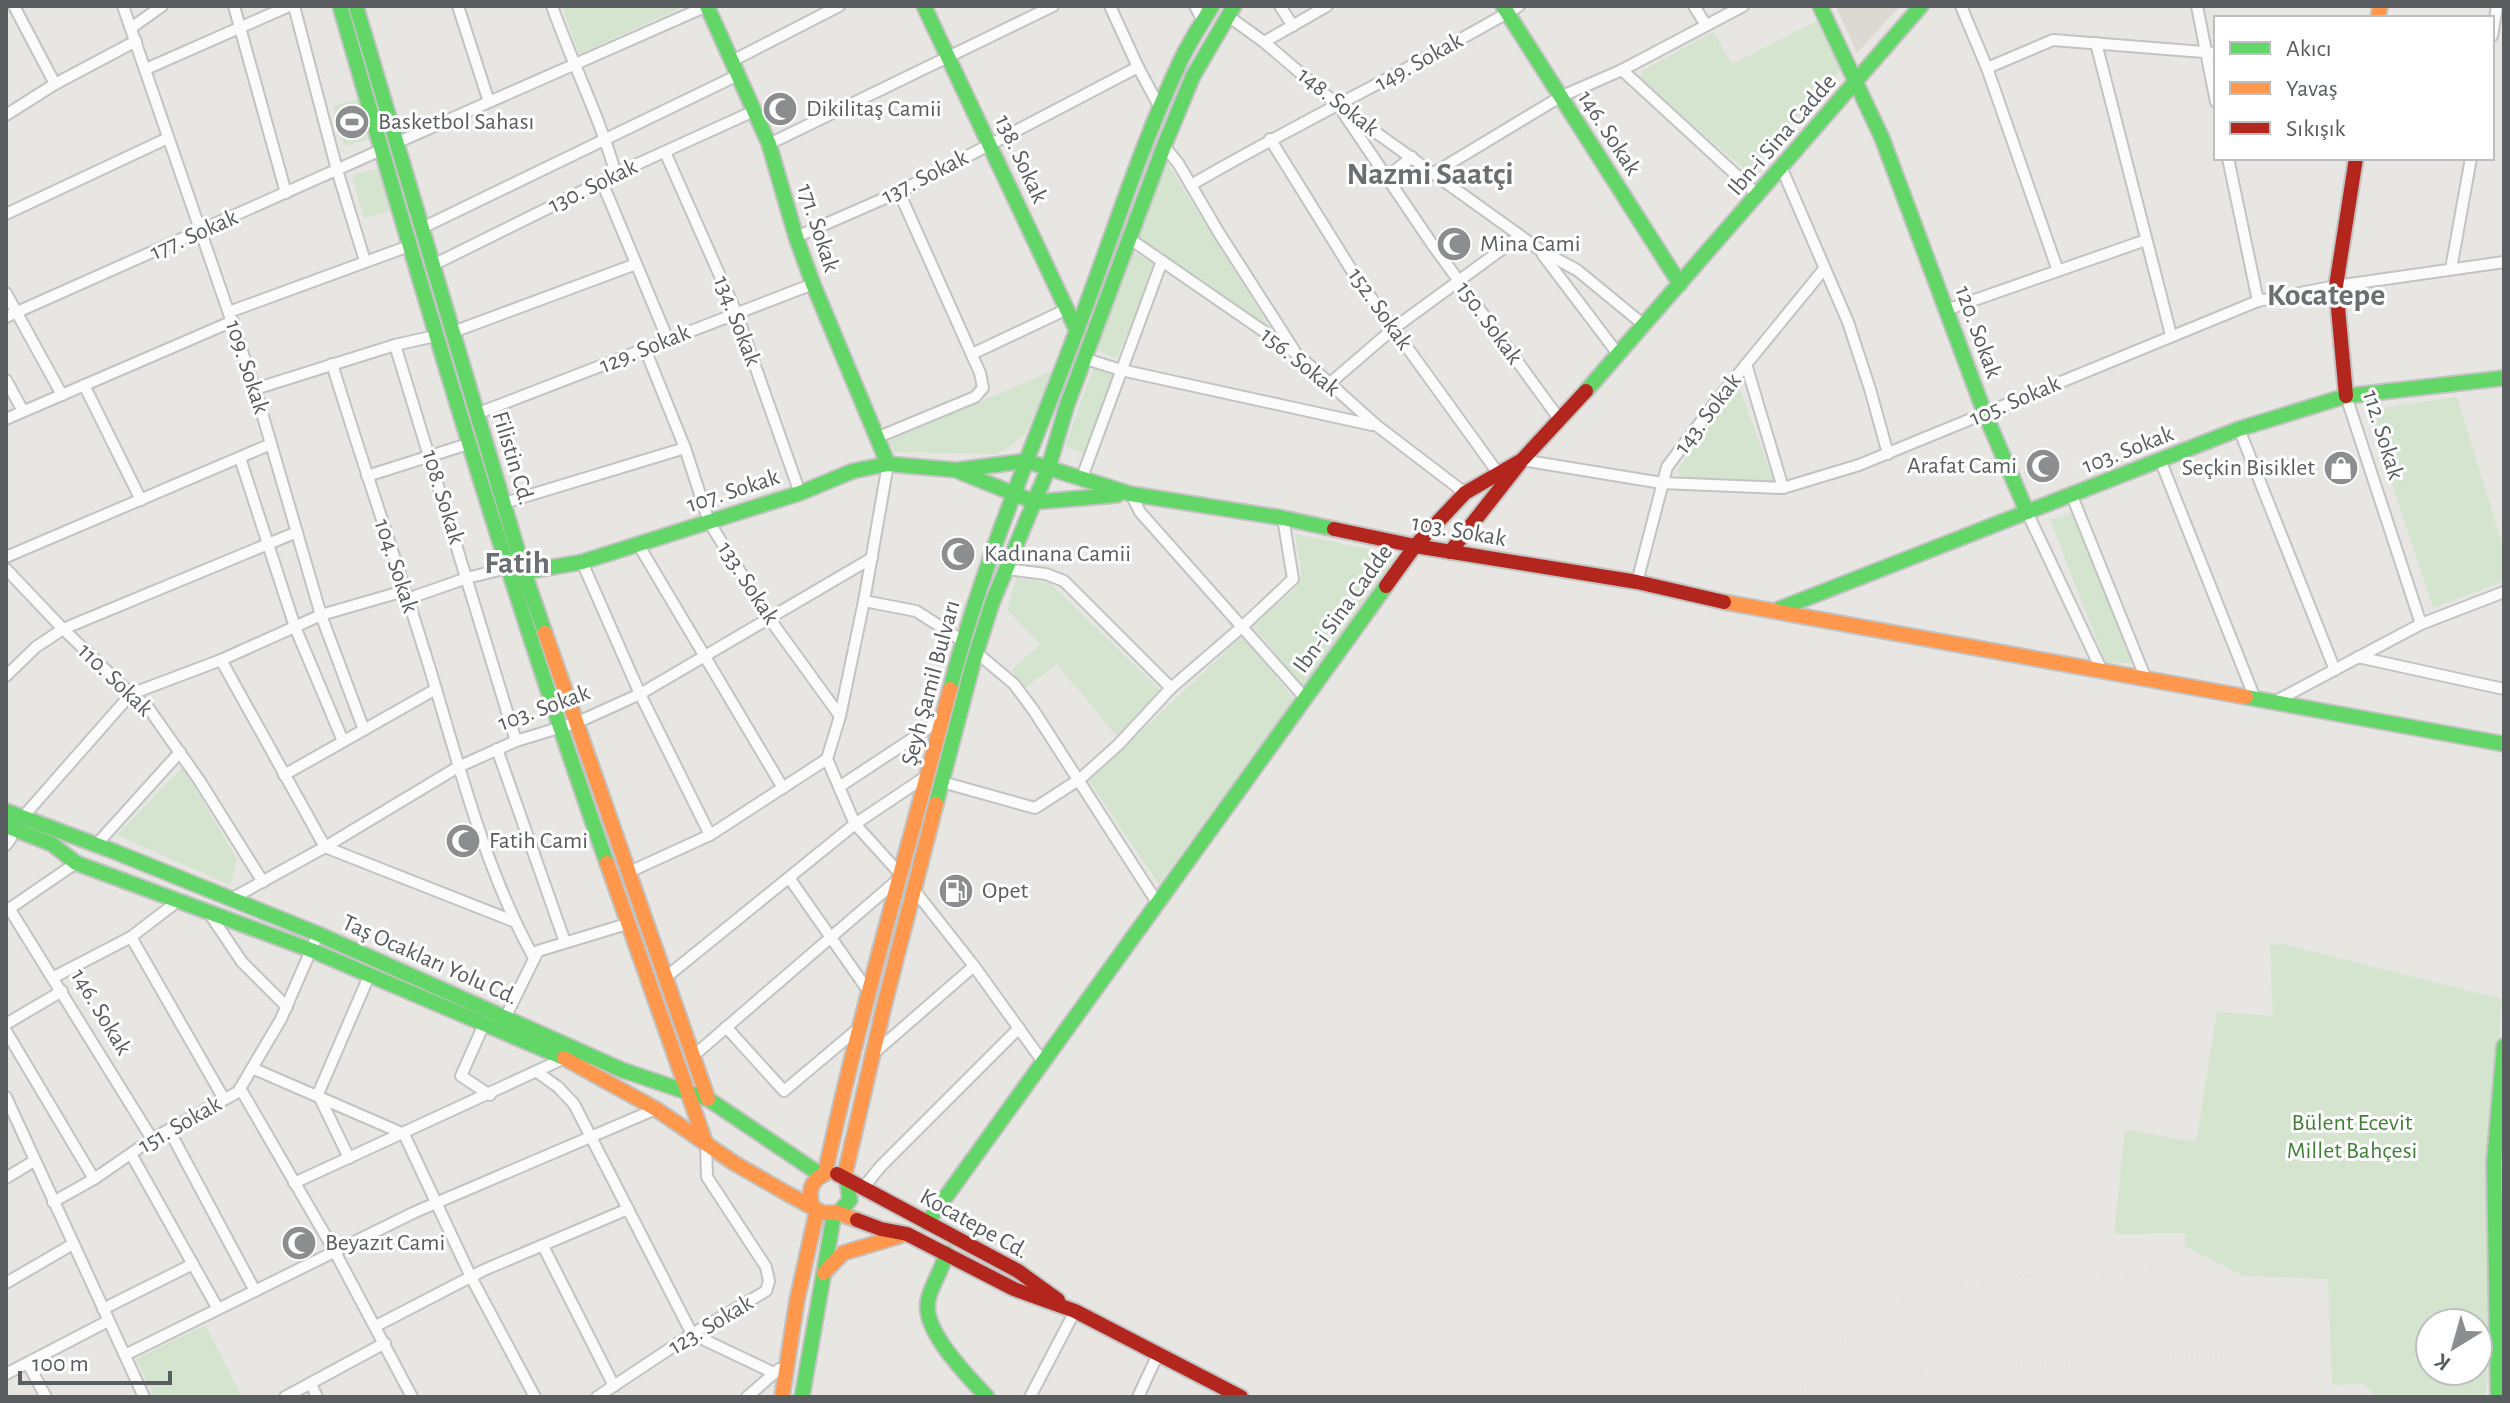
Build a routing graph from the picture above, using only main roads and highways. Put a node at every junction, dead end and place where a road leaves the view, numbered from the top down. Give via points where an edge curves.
1 (340, 6) edge
2 (356, 6) edge
3 (707, 6) edge
4 (924, 6) edge
5 (1212, 6) edge
6 (1820, 6) edge
7 (1921, 6) edge
8 (1510, 8) edge
9 (1231, 11) edge
10 (1907, 13) edge
11 (1855, 84) junction
12 (2356, 160) edge
13 (1680, 284) junction
14 (1077, 331) junction
15 (2504, 378) edge
16 (2346, 396) junction
17 (1522, 460) junction
18 (1026, 461) junction
19 (888, 464) junction
20 (1048, 469) junction
21 (956, 470) junction
22 (1012, 494) junction
23 (1131, 494) junction
24 (1035, 502) junction
25 (2027, 512) junction
26 (1415, 546) junction
27 (1450, 552) junction
28 (507, 568) junction
29 (524, 572) junction
30 (1779, 609) junction
31 (2504, 744) edge
32 (6, 811) edge
33 (7, 837) edge
34 (76, 863) junction
35 (163, 871) junction
36 (2504, 1046) edge
37 (687, 1090) junction
38 (708, 1099) junction
39 (706, 1144) junction
40 (823, 1174) junction
41 (846, 1180) junction
42 (815, 1207) junction
43 (836, 1214) junction
44 (927, 1223) junction
45 (907, 1234) junction
46 (946, 1253) junction
47 (824, 1273) junction
48 (1075, 1311) junction
49 (782, 1397) edge
50 (802, 1397) edge
51 (987, 1397) edge
52 (1241, 1397) edge
53 (2498, 1397) edge

1 - 28 main road, Filistin Cd.
2 - 29 main road, Filistin Cd.
3 - 19 main road, 171. Sokak via 769,144 813,284
4 - 14 main road, 138. Sokak
5 - 14 main road, Şeyh Şamil Bulvarı via 1160,108
6 - 11 main road, 120. Sokak
7 - 10 main road, Ibn-i Sina Cadde
8 - 13 main road, 146. Sokak via 1560,97
9 - 20 main road, Şeyh Şamil Bulvarı via 1193,76 1164,146
10 - 11 main road, Ibn-i Sina Cadde
11 - 13 main road, Ibn-i Sina Cadde
11 - 25 main road, 120. Sokak via 1882,138
12 - 16 main road, 112. Sokak via 2336,286
13 - 17 main road, Ibn-i Sina Cadde
14 - 18 main road, Şeyh Şamil Bulvarı
15 - 16 main road, 103. Sokak
16 - 25 main road, 103. Sokak via 2239,429
17 - 26 main road, Ibn-i Sina Cadde via 1465,493
17 - 27 main road
18 - 20 main road, 103. Sokak
18 - 21 main road
18 - 22 main road, Şeyh Şamil Bulvarı
19 - 21 main road, 107. Sokak
19 - 29 main road, 107. Sokak via 853,471 582,562
20 - 23 main road, 103. Sokak
20 - 24 main road, Şeyh Şamil Bulvarı
21 - 22 main road, 103. Sokak
22 - 24 main road, 103. Sokak
22 - 40 main road, Şeyh Şamil Bulvarı via 963,641
23 - 24 main road, 103. Sokak
23 - 26 main road, 103. Sokak
24 - 41 main road, Şeyh Şamil Bulvarı via 977,653
25 - 30 main road, 103. Sokak
26 - 27 main road, 103. Sokak
26 - 44 main road, Ibn-i Sina Cadde
27 - 30 main road, 103. Sokak
28 - 29 main road
28 - 37 main road, Filistin Cd.
29 - 38 main road, Filistin Cd.
30 - 31 main road, 103. Sokak
32 - 35 main road, Taş Ocakları Yolu Cd.
33 - 34 main road, Taş Ocakları Yolu Cd. via 52,844
34 - 35 main road via 90,852 151,876
34 - 39 main road, Taş Ocakları Yolu Cd. via 311,950 485,1022 565,1058
35 - 37 main road, Taş Ocakları Yolu Cd. via 622,1070
36 - 53 main road via 2494,1162
37 - 38 main road, Taş Ocakları Yolu Cd.
37 - 39 main road, Filistin Cd.
38 - 40 main road, Taş Ocakları Yolu Cd.
39 - 42 main road, Taş Ocakları Yolu Cd.
40 - 41 main road
40 - 42 main road, Şeyh Şamil Bulvarı via 809,1191
41 - 43 main road, Şeyh Şamil Bulvarı via 850,1200
41 - 44 main road, Kocatepe Cd.
42 - 43 main road
42 - 49 main road, Şeyh Şamil Bulvarı
43 - 45 main road, Kocatepe Cd.
43 - 47 main road, Şeyh Şamil Bulvarı
44 - 48 main road, Kocatepe Cd. via 1018,1271
45 - 46 main road, Kocatepe Cd.
45 - 47 main road via 843,1253
46 - 48 main road, Kocatepe Cd. via 1014,1289
46 - 51 main road via 926,1312 934,1332
47 - 50 main road, Şeyh Şamil Bulvarı
48 - 52 main road, Kocatepe Cd.

